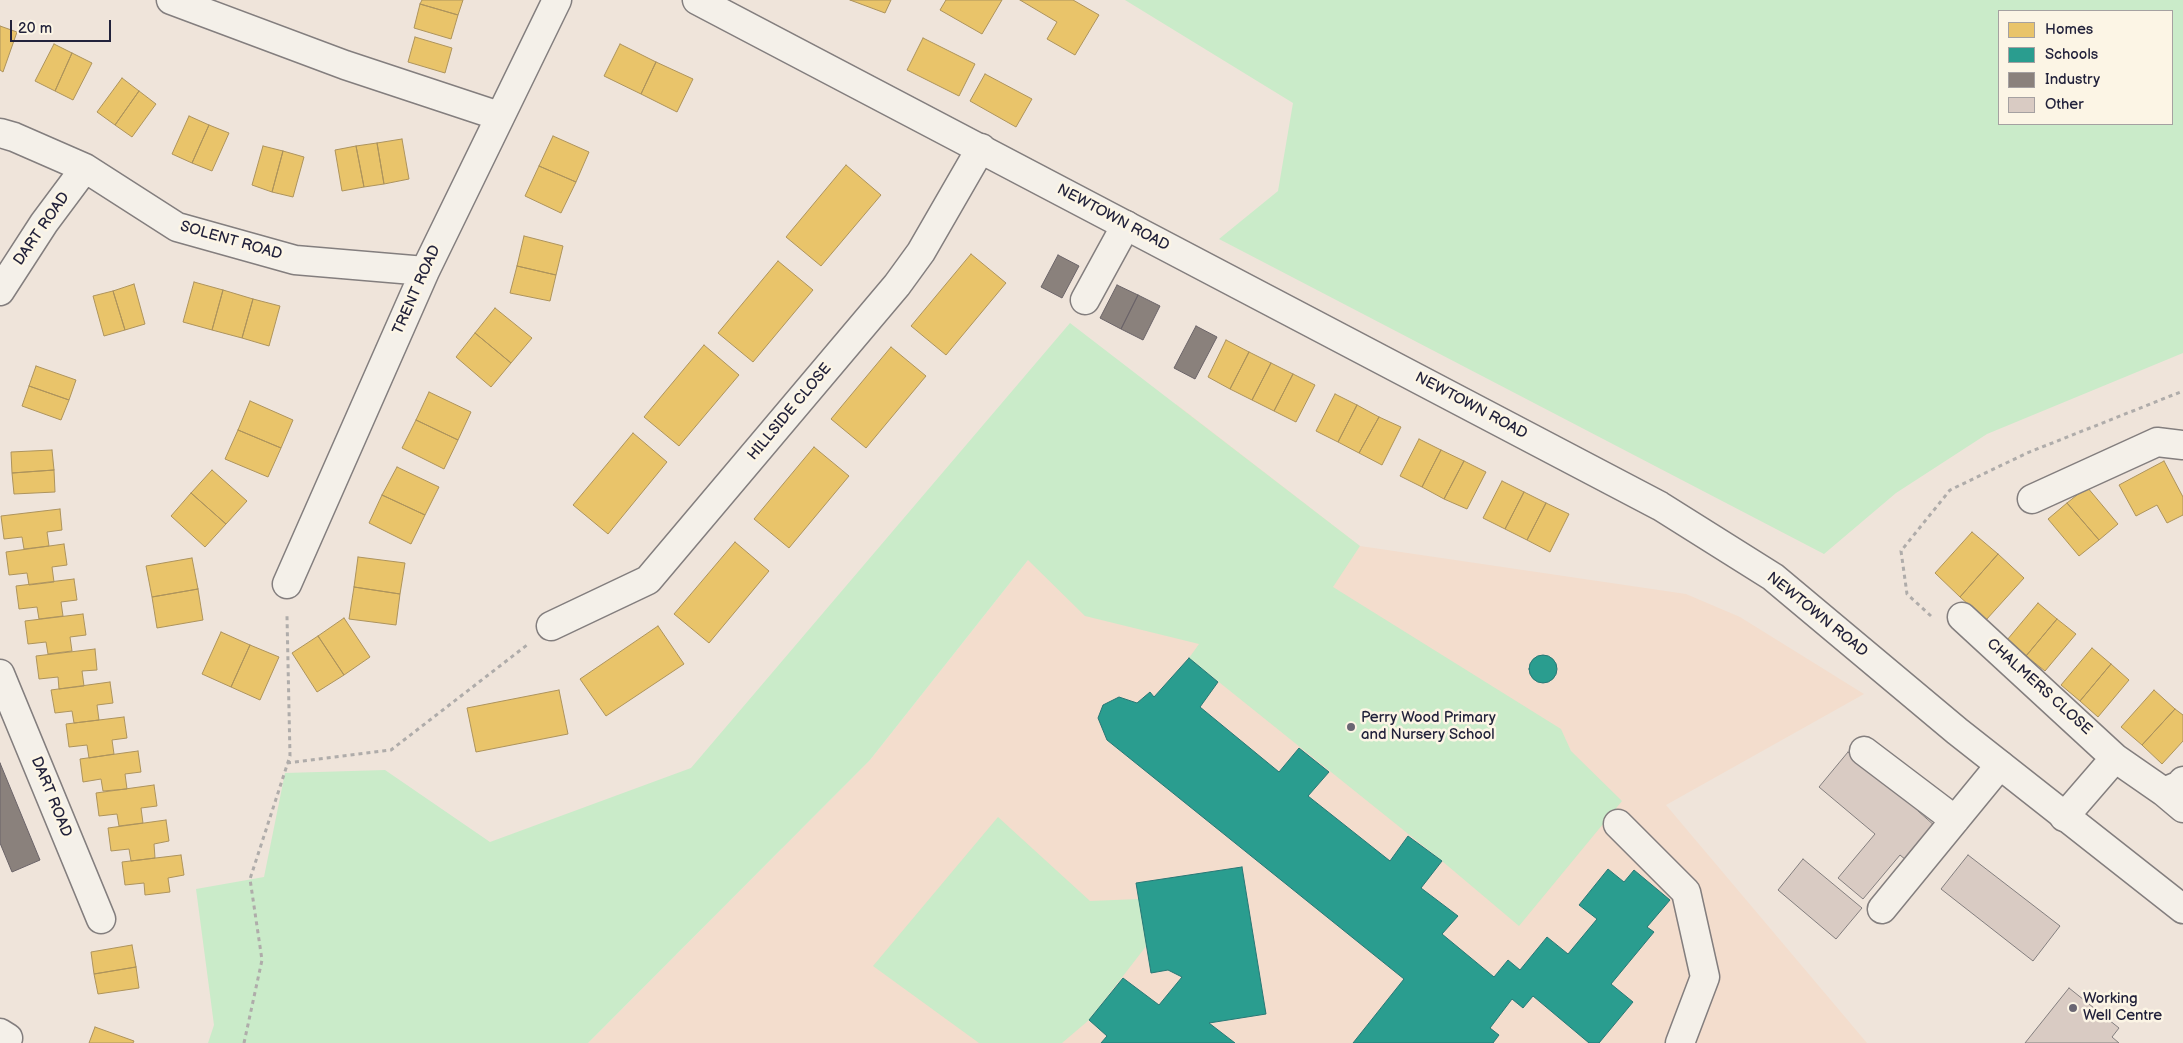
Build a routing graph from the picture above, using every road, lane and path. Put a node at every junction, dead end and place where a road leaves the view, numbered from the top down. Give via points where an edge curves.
1 (171, 0) edge
2 (557, 0) edge
3 (697, 0) edge
4 (499, 116) junction
5 (0, 134) edge
6 (981, 148) junction
7 (85, 168) junction
8 (1126, 225) junction
9 (425, 271) junction
10 (0, 291) edge
11 (1085, 300) dead end
12 (2183, 391) edge
13 (2183, 445) edge
14 (2032, 499) dead end
15 (287, 584) joint
16 (1949, 618) joint
17 (551, 626) joint
18 (0, 674) edge
19 (1864, 751) dead end
20 (2115, 758) junction
21 (286, 764) junction
22 (2000, 765) junction
23 (2177, 794) edge
24 (2064, 817) junction
25 (1955, 820) junction
26 (1618, 824) dead end
27 (1882, 909) dead end
28 (2183, 909) edge
29 (101, 919) dead end
30 (244, 1043) edge
31 (1680, 1043) edge

1 - 4 street via 345,65
2 - 4 street, TRENT ROAD
3 - 6 street, NEWTOWN ROAD
4 - 9 street, TRENT ROAD
5 - 7 street, SOLENT ROAD
6 - 8 street, NEWTOWN ROAD
6 - 17 street, HILLSIDE CLOSE via 921,252 897,285 648,580
7 - 9 street, SOLENT ROAD via 177,226 295,260
7 - 10 street, DART ROAD
8 - 11 street
8 - 22 street, NEWTOWN ROAD via 1660,506 1773,577
9 - 15 street, TRENT ROAD
12 - 16 path via 2027,453 1950,490 1901,551 1907,594
13 - 14 street via 2157,442
15 - 21 path via 290,756
16 - 20 street, CHALMERS CLOSE
17 - 21 path via 391,750
18 - 29 street, DART ROAD
19 - 25 street
20 - 23 street, CHALMERS CLOSE
20 - 24 street
21 - 30 path via 250,879 262,960
22 - 24 street, NEWTOWN ROAD
22 - 25 street
24 - 28 street, NEWTOWN ROAD
25 - 27 street
26 - 31 street via 1686,892 1705,977

